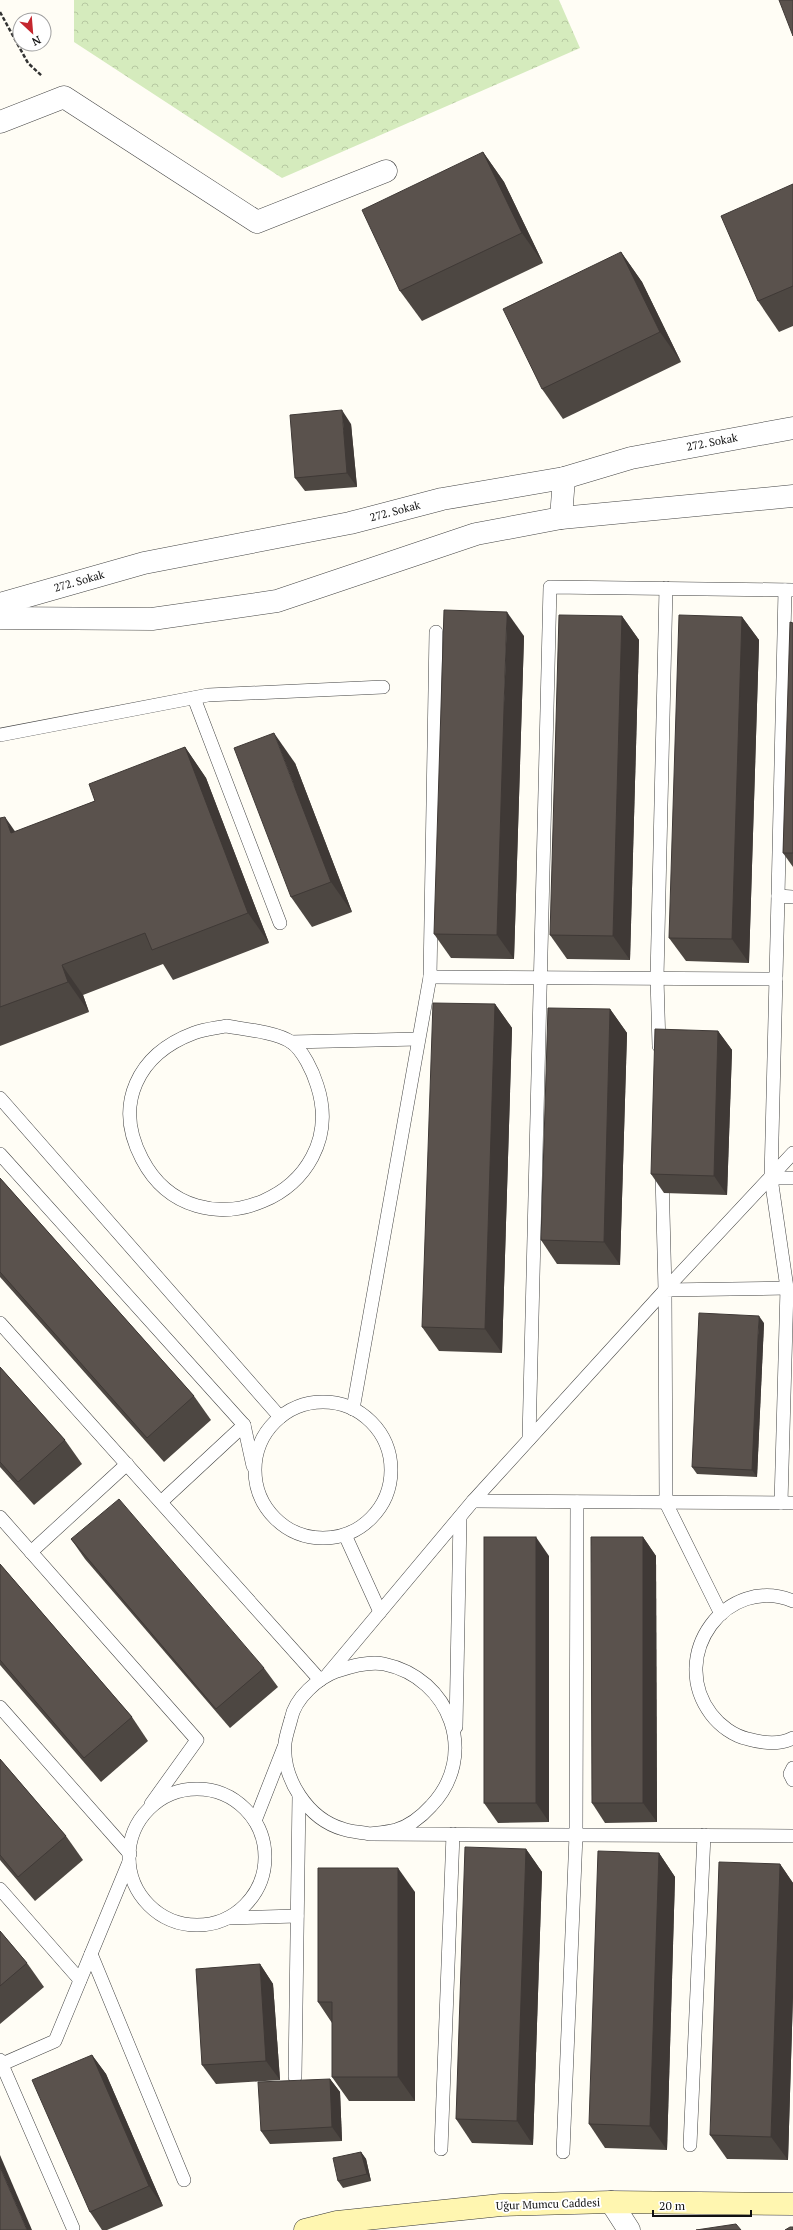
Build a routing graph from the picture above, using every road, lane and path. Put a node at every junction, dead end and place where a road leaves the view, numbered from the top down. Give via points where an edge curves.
1 (0, 12) edge
2 (64, 97) junction
3 (0, 122) edge
4 (386, 171) dead end
5 (793, 428) edge
6 (564, 478) junction
7 (793, 496) edge
8 (561, 518) junction
9 (666, 588) junction
10 (789, 590) edge
11 (0, 604) edge
12 (0, 618) edge
13 (436, 632) dead end
14 (384, 687) dead end
15 (194, 698) junction
16 (0, 735) edge
17 (778, 896) junction
18 (793, 896) edge
19 (280, 923) dead end
20 (430, 977) junction
21 (540, 977) junction
22 (657, 978) junction
23 (776, 979) junction
24 (418, 1039) junction
25 (291, 1042) junction
26 (659, 1058) edge
27 (0, 1098) edge
28 (793, 1153) edge
29 (0, 1154) edge
30 (662, 1162) edge
31 (771, 1178) junction
32 (793, 1178) edge
33 (787, 1288) junction
34 (664, 1290) junction
35 (0, 1323) edge
36 (353, 1409) junction
37 (280, 1417) junction
38 (244, 1425) junction
39 (529, 1439) junction
40 (127, 1464) junction
41 (256, 1481) junction
42 (473, 1501) junction
43 (161, 1502) junction
44 (577, 1502) junction
45 (666, 1503) junction
46 (787, 1503) edge
47 (0, 1517) edge
48 (460, 1517) junction
49 (345, 1535) junction
50 (31, 1552) junction
51 (793, 1601) edge
52 (380, 1612) junction
53 (721, 1614) junction
54 (324, 1677) junction
55 (0, 1707) edge
56 (793, 1738) edge
57 (456, 1742) junction
58 (285, 1743) junction
59 (793, 1768) edge
60 (793, 1780) edge
61 (299, 1796) junction
62 (140, 1820) junction
63 (255, 1821) junction
64 (370, 1834) junction
65 (453, 1834) junction
66 (576, 1835) junction
67 (704, 1835) junction
68 (793, 1836) edge
69 (129, 1858) junction
70 (0, 1889) edge
71 (297, 1916) junction
72 (228, 1918) junction
73 (91, 1954) junction
74 (80, 1980) junction
75 (1, 2063) edge
76 (295, 2077) dead end
77 (690, 2145) dead end
78 (441, 2149) dead end
79 (563, 2152) dead end
80 (184, 2180) dead end
81 (611, 2202) junction
82 (793, 2204) edge
83 (73, 2228) dead end
84 (305, 2230) edge
85 (630, 2230) edge

1 - 2 path via 28,63
2 - 3 street
2 - 4 street via 257,222
5 - 6 street, 272. Sokak via 631,458
6 - 8 street
6 - 11 street, 272. Sokak via 442,499 350,523 144,563
7 - 8 street
8 - 12 street via 476,534 278,600 152,619
9 - 10 lane
9 - 21 lane via 550,587
9 - 22 lane
10 - 17 lane
13 - 20 lane
14 - 15 lane via 208,695
15 - 16 lane
15 - 19 lane
17 - 18 lane
17 - 23 lane
20 - 21 lane
20 - 24 lane
21 - 22 lane
21 - 39 lane
22 - 23 lane
22 - 26 lane
23 - 31 lane
24 - 25 lane
24 - 36 lane
25 - 25 lane via 258,1031 226,1026 194,1033 164,1049 148,1064 134,1085 129,1115 134,1145 149,1172 171,1193 198,1206 221,1209 229,1210 259,1204 286,1190 308,1165 321,1133 322,1100 312,1068
27 - 37 lane
28 - 31 lane
29 - 38 lane
30 - 34 lane
31 - 32 lane
31 - 33 lane
31 - 34 lane
33 - 34 lane
33 - 46 lane
34 - 39 lane
34 - 45 lane
35 - 40 lane
36 - 37 lane via 342,1404 320,1401 299,1406
36 - 49 lane via 361,1412 377,1427 388,1446 392,1468 389,1489 380,1509 364,1525
37 - 41 lane via 264,1435 256,1457
38 - 41 lane
38 - 43 lane
39 - 42 lane
40 - 43 lane
40 - 50 lane
41 - 49 lane via 263,1503 278,1521 298,1533 322,1538
42 - 44 lane
42 - 48 lane
43 - 54 lane
44 - 45 lane
44 - 66 lane
45 - 46 lane
45 - 53 lane
47 - 50 lane
48 - 52 lane
48 - 57 lane
49 - 52 lane
50 - 62 lane via 197,1740
51 - 53 lane via 763,1596 741,1602
52 - 54 lane
53 - 56 lane via 706,1631 697,1653 695,1678 702,1702 718,1723 739,1737 764,1743
54 - 57 lane via 355,1665 383,1664 410,1673 433,1690 449,1715
54 - 58 lane via 306,1692 291,1716
55 - 69 lane
57 - 64 lane via 453,1770 441,1796 422,1816 397,1830
58 - 61 lane via 288,1771
58 - 63 lane
59 - 60 lane via 790,1774
61 - 64 lane via 318,1816 342,1829
61 - 71 lane
62 - 63 lane via 155,1804 175,1793 198,1790 220,1793 240,1804
62 - 69 lane via 131,1840
63 - 72 lane via 263,1842 265,1864 259,1886 246,1904
64 - 65 lane
65 - 66 lane
65 - 78 lane
66 - 67 lane
66 - 79 lane
67 - 68 lane
67 - 77 lane
69 - 72 lane via 134,1884 146,1903 164,1917 185,1924 207,1925
69 - 73 lane
70 - 74 lane
71 - 72 lane
71 - 76 lane
73 - 74 lane
73 - 80 lane
74 - 75 lane via 55,2041
75 - 83 lane
81 - 82 main road, Uğur Mumcu Caddesi
81 - 84 main road, Uğur Mumcu Caddesi via 501,2205 337,2222
81 - 85 street

